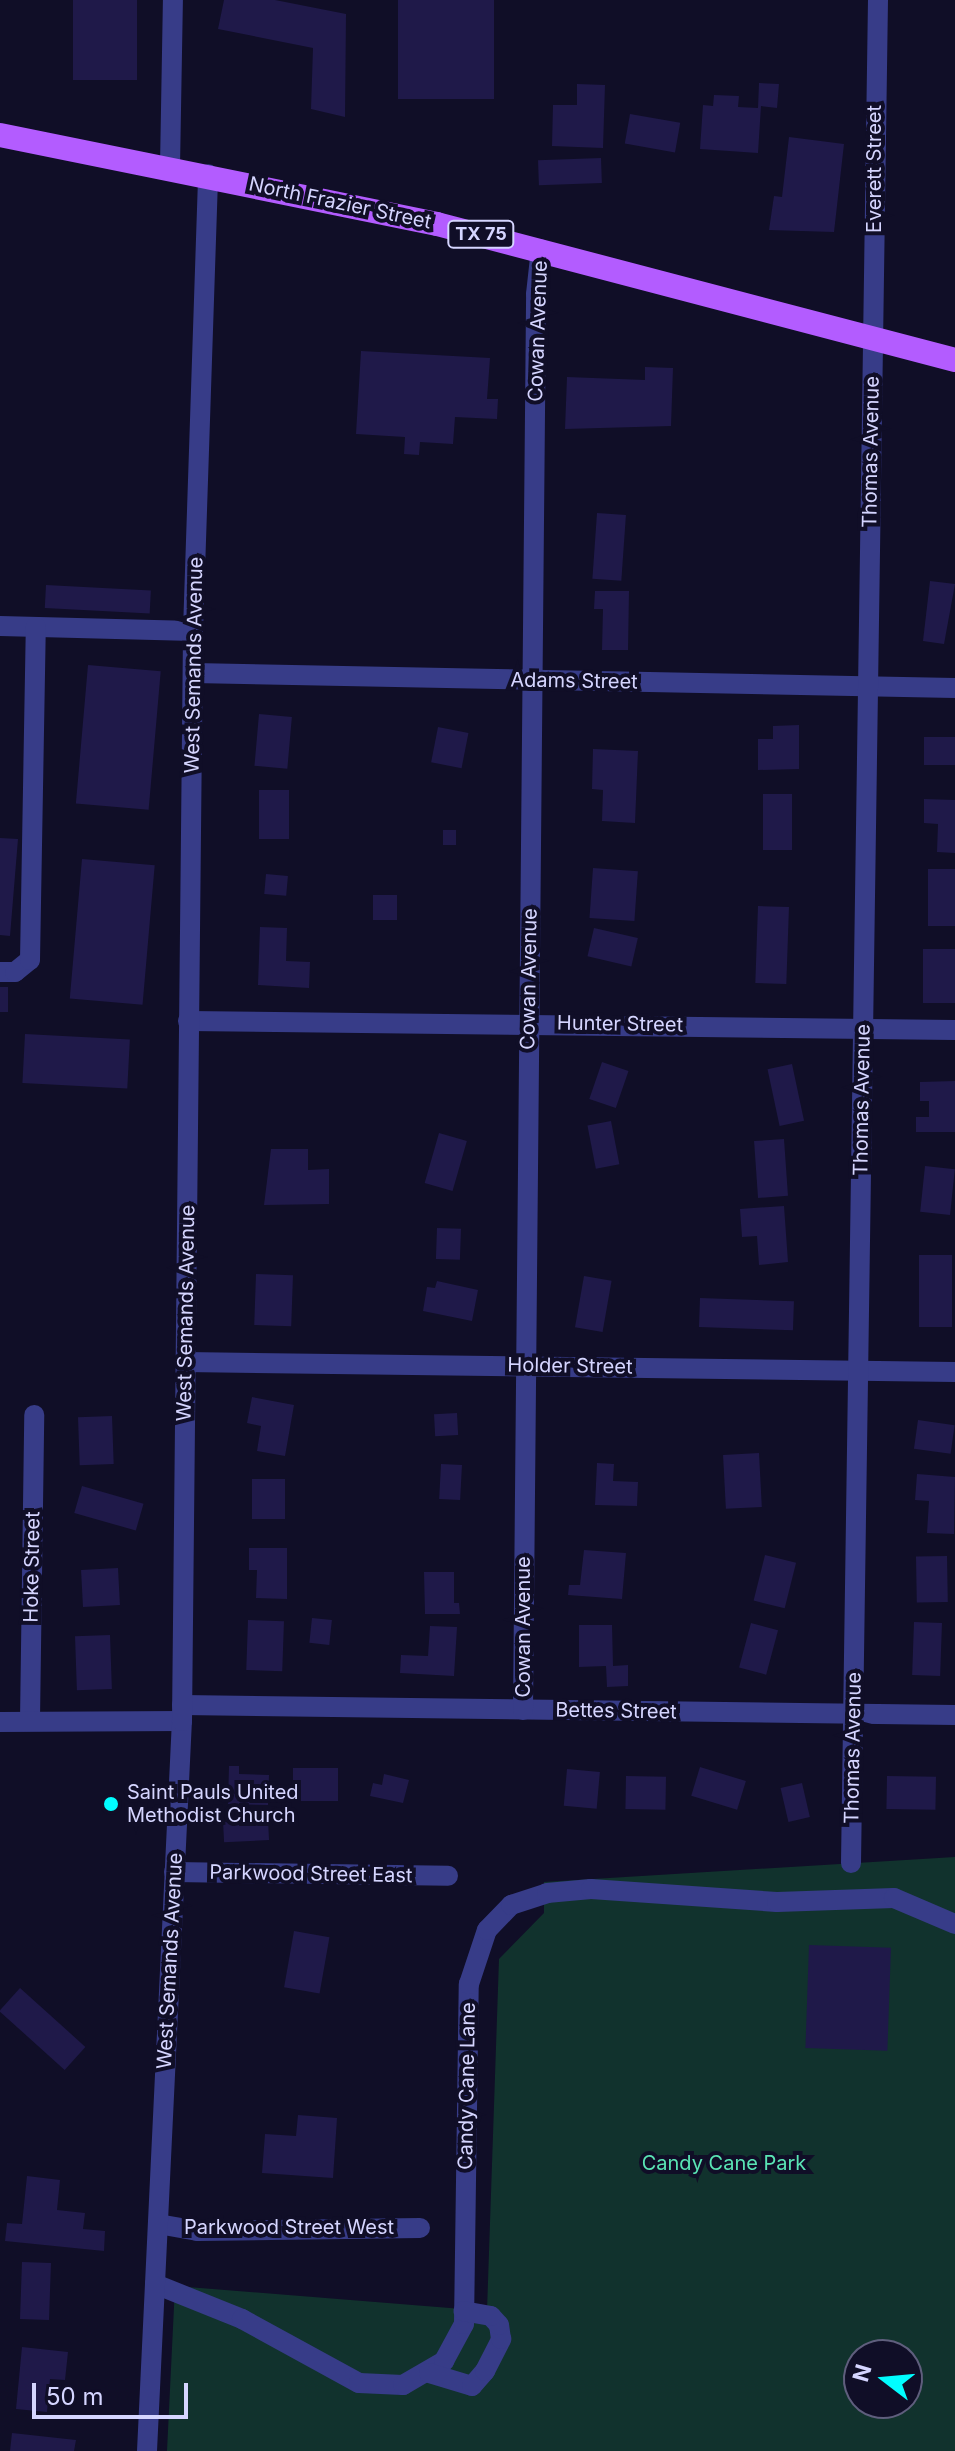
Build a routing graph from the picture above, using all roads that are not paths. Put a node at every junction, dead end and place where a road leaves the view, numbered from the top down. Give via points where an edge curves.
1 (173, 0) edge
2 (878, 0) edge
3 (0, 135) edge
4 (170, 167) junction
5 (208, 174) junction
6 (541, 249) junction
7 (873, 337) junction
8 (955, 360) edge
9 (0, 626) edge
10 (36, 627) junction
11 (193, 631) junction
12 (193, 673) junction
13 (534, 681) junction
14 (868, 683) junction
15 (955, 688) edge
16 (0, 972) edge
17 (188, 1021) junction
18 (528, 1022) junction
19 (863, 1029) junction
20 (955, 1030) edge
21 (185, 1362) junction
22 (524, 1365) junction
23 (859, 1371) junction
24 (955, 1372) edge
25 (34, 1415) dead end
26 (523, 1710) junction
27 (182, 1713) junction
28 (854, 1713) junction
29 (955, 1715) edge
30 (30, 1720) junction
31 (0, 1722) edge
32 (851, 1863) dead end
33 (174, 1872) junction
34 (448, 1876) dead end
35 (955, 1924) edge
36 (158, 2224) junction
37 (420, 2228) dead end
38 (155, 2284) junction
39 (463, 2311) junction
40 (429, 2373) junction
41 (147, 2451) edge

1 - 4 street
2 - 7 street, Everett Street
3 - 4 main road, North Frazier Street / TX 75
4 - 5 main road, North Frazier Street / TX 75
5 - 6 main road, North Frazier Street / TX 75
5 - 11 street, West Semands Avenue
6 - 7 main road, North Frazier Street / TX 75
6 - 13 street, Cowan Avenue via 536,294
7 - 8 main road, North Frazier Street / TX 75
7 - 14 street, Thomas Avenue
9 - 10 street
10 - 11 street
10 - 16 street via 30,960 15,972
11 - 12 street, West Semands Avenue
12 - 13 street, Adams Street
12 - 17 street, West Semands Avenue
13 - 14 street, Adams Street
13 - 18 street, Cowan Avenue
14 - 15 street, Adams Street
14 - 19 street, Thomas Avenue
17 - 18 street, Hunter Street
17 - 21 street, West Semands Avenue
18 - 19 street, Hunter Street
18 - 22 street, Cowan Avenue
19 - 20 street, Hunter Street
19 - 23 street, Thomas Avenue
21 - 22 street, Holder Street
21 - 27 street, West Semands Avenue
22 - 23 street, Holder Street
22 - 26 street, Cowan Avenue
23 - 24 street, Holder Street
23 - 28 street, Thomas Avenue
25 - 30 street, Hoke Street
26 - 27 street, Bettes Street
26 - 28 street, Bettes Street
27 - 30 street, Bettes Street
27 - 33 street, West Semands Avenue
28 - 29 street, Bettes Street
28 - 32 street, Thomas Avenue
30 - 31 street, Bettes Street
33 - 34 street, Parkwood Street East
33 - 36 street, West Semands Avenue
35 - 39 street, Candy Cane Lane via 894,1898 777,1902 591,1889 547,1893 511,1905 487,1930 469,1984
36 - 37 street, Parkwood Street West via 197,2231
36 - 38 street, West Semands Avenue
38 - 40 street via 242,2319 359,2383 403,2385
38 - 41 street, West Semands Avenue
39 - 40 street, Candy Cane Lane via 464,2324 444,2361
39 - 40 street via 491,2316 499,2325 501,2339 485,2371 472,2386

